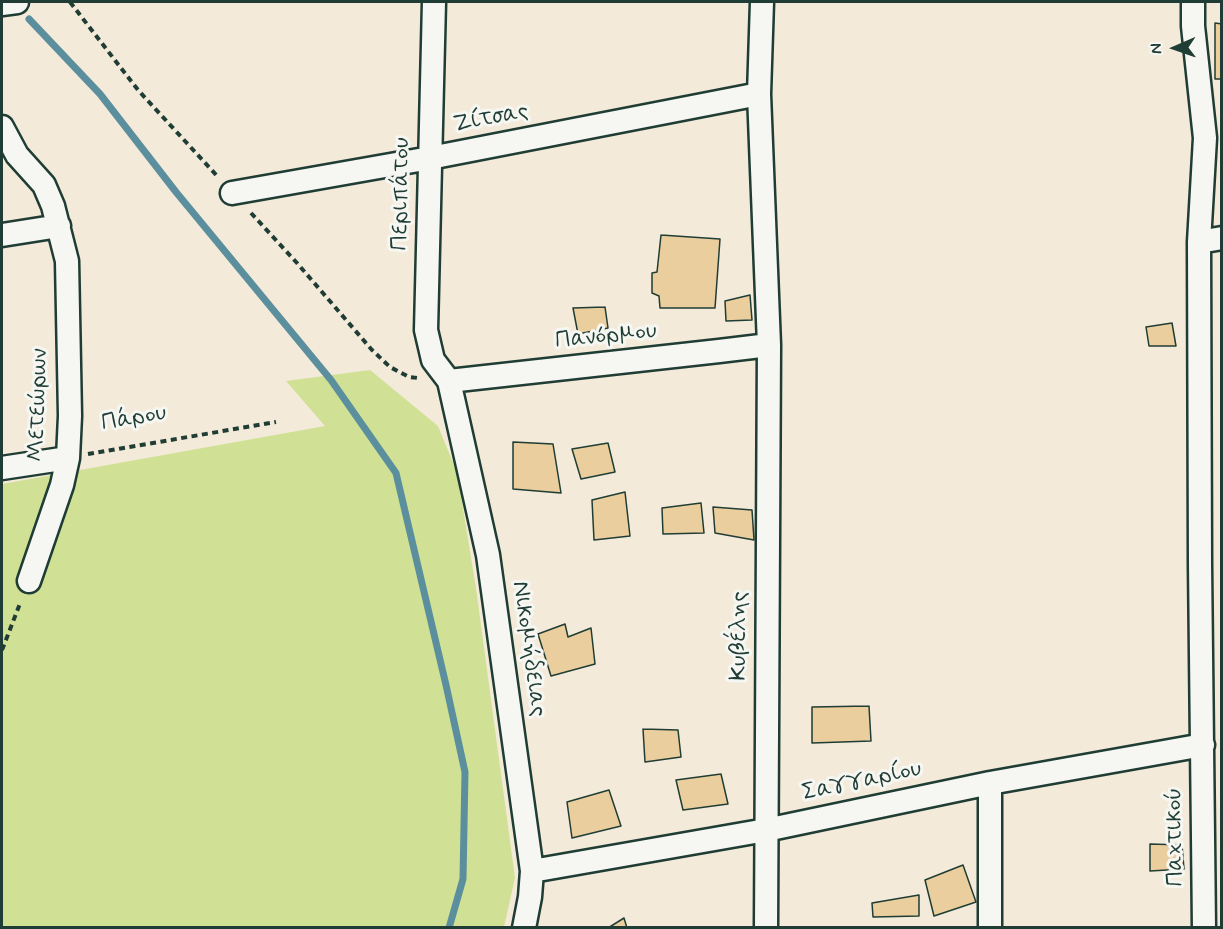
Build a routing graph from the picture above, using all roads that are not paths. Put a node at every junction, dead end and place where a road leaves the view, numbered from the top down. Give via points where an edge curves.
1 (17, 2) edge
2 (434, 2) edge
3 (762, 2) edge
4 (1193, 2) edge
5 (2, 4) edge
6 (759, 94) junction
7 (2, 127) edge
8 (430, 158) junction
9 (232, 193) dead end
10 (59, 226) junction
11 (2, 235) edge
12 (1221, 238) edge
13 (1199, 242) junction
14 (770, 345) junction
15 (448, 381) junction
16 (68, 458) junction
17 (2, 468) edge
18 (28, 581) road end
19 (1203, 745) junction
20 (990, 783) junction
21 (766, 830) junction
22 (532, 871) junction
23 (524, 927) edge
24 (766, 927) edge
25 (990, 927) edge
26 (1204, 927) edge

1 - 5 street
2 - 8 street, Περιπάτου
3 - 6 street, Κυβέλης
4 - 13 street, Παχτικού via 1205,138
6 - 8 street, Ζίτσας
6 - 14 street, Κυβέλης
7 - 10 street, Μετεώρων via 17,155 44,185
8 - 9 street, Ζίτσας
8 - 15 street, Περιπάτου via 426,330 433,360
10 - 11 street
10 - 16 street, Μετεώρων via 66,261
12 - 13 street
13 - 19 street, Παχτικού
14 - 15 street, Πανόρμου
14 - 21 street, Κυβέλης
15 - 22 street, Νικομήδειας via 488,555
16 - 17 street
16 - 18 street, Μετεώρων
19 - 20 street, Σαγγαρίου
19 - 26 street, Παχτικού
20 - 21 street, Σαγγαρίου
20 - 25 street
21 - 22 street, Σαγγαρίου
21 - 24 street, Κυβέλης
22 - 23 street, Νικομήδειας

